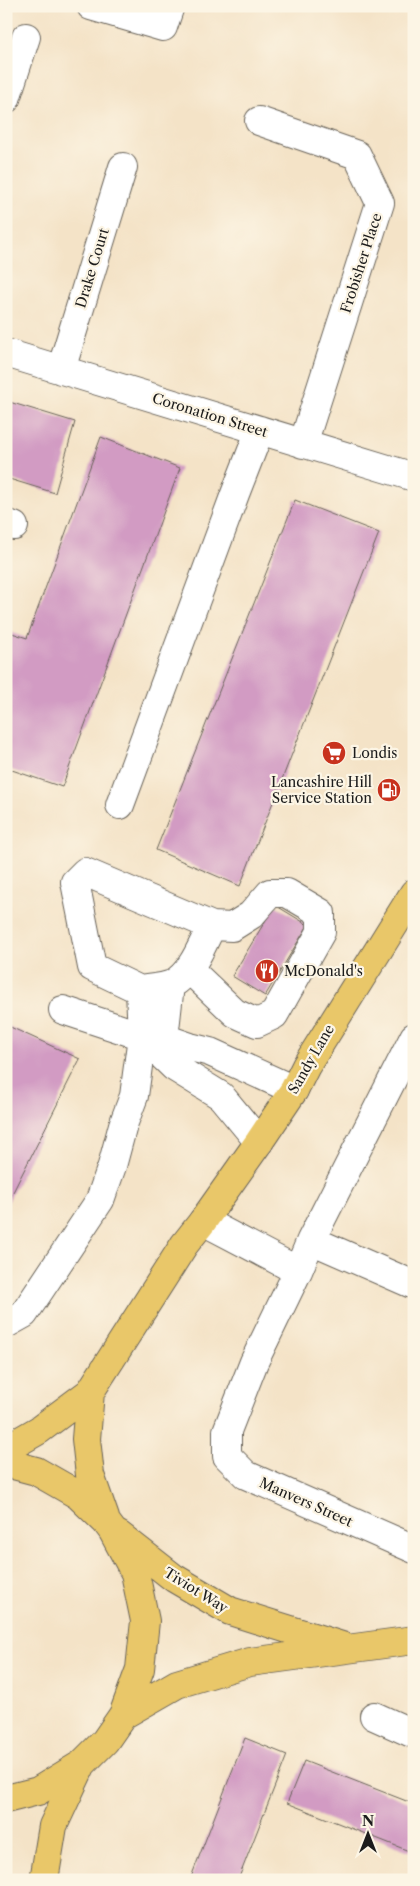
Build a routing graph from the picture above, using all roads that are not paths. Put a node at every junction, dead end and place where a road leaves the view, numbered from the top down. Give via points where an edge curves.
1 (91, 6) edge
2 (167, 17) edge
3 (26, 37) dead end
4 (6, 98) edge
5 (259, 121) dead end
6 (123, 167) dead end
7 (6, 353) edge
8 (61, 370) junction
9 (260, 430) junction
10 (303, 444) junction
11 (414, 477) edge
12 (120, 805) dead end
13 (414, 893) edge
14 (212, 926) junction
15 (180, 977) junction
16 (140, 990) junction
17 (63, 1010) dead end
18 (153, 1037) junction
19 (414, 1037) edge
20 (182, 1057) junction
21 (294, 1090) junction
22 (134, 1096) junction
23 (260, 1142) junction
24 (203, 1222) junction
25 (312, 1240) junction
26 (298, 1271) junction
27 (414, 1285) edge
28 (6, 1324) edge
29 (90, 1392) junction
30 (6, 1449) edge
31 (6, 1463) edge
32 (109, 1526) junction
33 (414, 1549) edge
34 (414, 1640) edge
35 (348, 1648) junction
36 (123, 1715) junction
37 (374, 1716) dead end
38 (414, 1734) edge
39 (82, 1764) junction
40 (6, 1799) edge
41 (44, 1880) edge

1 - 2 street
3 - 4 street
5 - 10 street, Frobisher Place via 357,155 380,203
6 - 8 street, Drake Court
7 - 8 street, Coronation Street
8 - 9 street, Coronation Street
9 - 10 street, Coronation Street
9 - 12 street
10 - 11 street, Coronation Street
13 - 21 main road, Sandy Lane
14 - 15 street
14 - 15 street via 232,927 251,915 270,893 287,893 321,913 321,932 274,1015 257,1023 235,1013
14 - 16 street via 84,872 75,882 92,967
15 - 16 street
15 - 18 street
16 - 18 street
17 - 18 street
18 - 20 street
18 - 22 street
19 - 25 street
20 - 21 street via 210,1052
20 - 22 street
20 - 23 street
21 - 23 main road, Sandy Lane
22 - 28 street via 100,1200 24,1314
23 - 24 main road, Sandy Lane
24 - 26 street
24 - 29 main road, Sandy Lane via 184,1245
25 - 26 street
25 - 27 street
26 - 33 street, Manvers Street via 254,1362 227,1431 227,1456 246,1475
29 - 30 main road, Sandy Lane via 39,1430
29 - 32 main road, Sandy Lane via 86,1439 90,1475
31 - 32 main road via 36,1471 78,1495
32 - 35 main road, Tiviot Way via 174,1578 230,1611
32 - 36 main road via 135,1573 144,1621 140,1669
34 - 35 main road, Tiviot Way
35 - 36 main road, Tiviot Way via 250,1662 177,1684
36 - 39 main road via 105,1741
37 - 38 street
39 - 40 main road via 38,1791
39 - 41 main road via 53,1826

